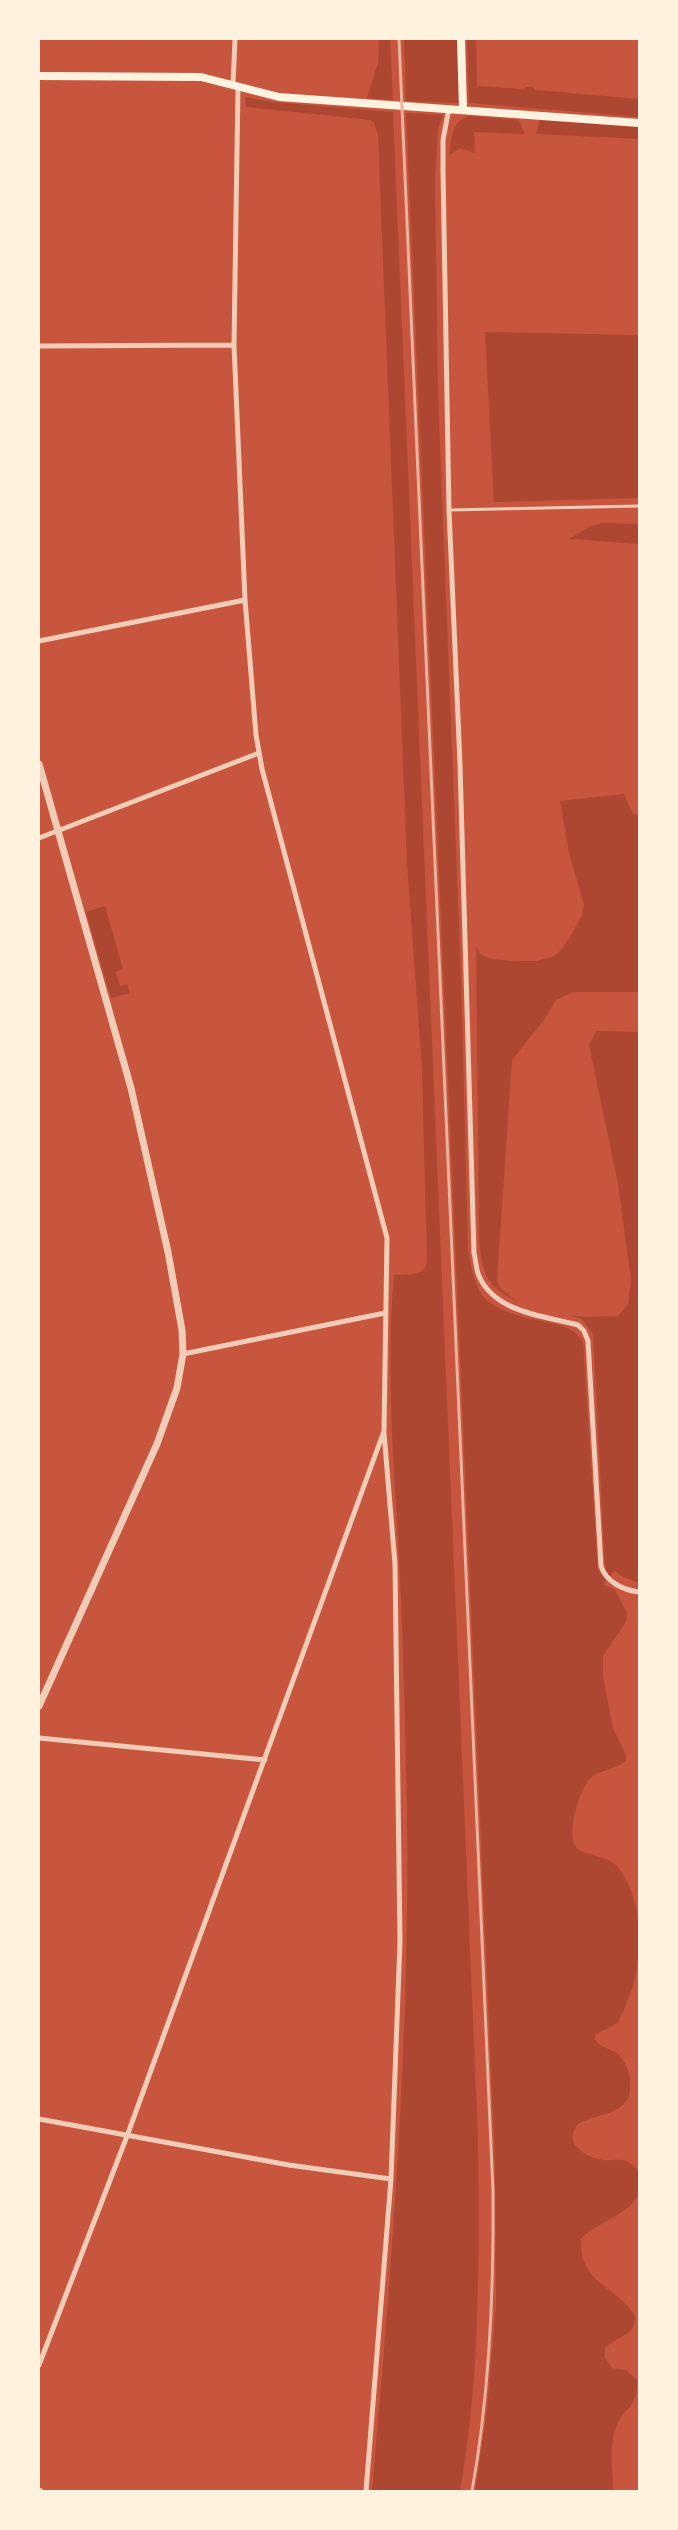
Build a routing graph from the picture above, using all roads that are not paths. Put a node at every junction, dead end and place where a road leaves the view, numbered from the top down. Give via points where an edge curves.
1 (235, 39) edge
2 (461, 39) edge
3 (39, 76) edge
4 (236, 86) junction
5 (449, 108) junction
6 (464, 109) junction
7 (639, 123) edge
8 (234, 345) junction
9 (39, 346) edge
10 (639, 506) edge
11 (449, 510) junction
12 (245, 600) junction
13 (39, 640) edge
14 (259, 753) junction
15 (39, 764) edge
16 (58, 830) junction
17 (39, 838) edge
18 (385, 1313) junction
19 (183, 1354) junction
20 (384, 1431) junction
21 (639, 1592) edge
22 (39, 1706) edge
23 (39, 1738) edge
24 (265, 1760) junction
25 (39, 2119) edge
26 (127, 2136) junction
27 (392, 2179) junction
28 (39, 2365) edge
29 (366, 2491) edge

1 - 4 street
2 - 6 main road
3 - 4 main road via 174,76 209,78
4 - 5 main road via 279,97
4 - 8 street
5 - 6 main road
5 - 11 street via 443,160
6 - 7 main road
8 - 9 street
8 - 12 street
10 - 11 lane
11 - 21 street via 474,1253 479,1275 498,1300 578,1325 585,1331 601,1566 610,1581
12 - 13 street
12 - 14 street
14 - 16 street
14 - 18 street via 383,1216 389,1254
15 - 16 street
16 - 17 street
16 - 19 street via 131,1088 168,1252
18 - 19 street
18 - 20 street
19 - 22 street via 177,1388 150,1461
20 - 24 street
20 - 27 street via 395,1564 400,1880
23 - 24 street
24 - 26 street
25 - 26 street
26 - 27 street
26 - 28 street
27 - 29 street

